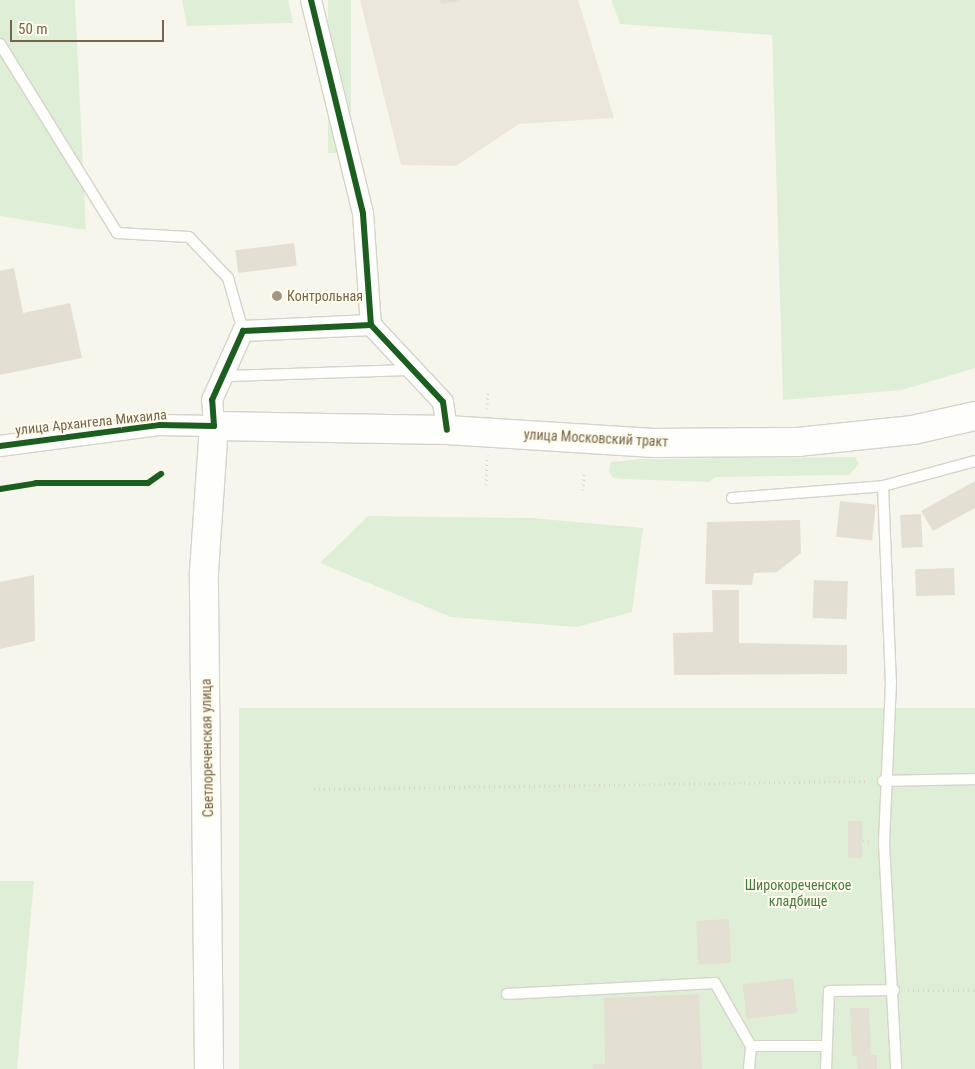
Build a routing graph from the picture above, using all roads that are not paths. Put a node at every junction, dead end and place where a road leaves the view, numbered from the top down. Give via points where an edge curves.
1 (311, 0) edge
2 (0, 44) edge
3 (371, 325) junction
4 (243, 331) junction
5 (411, 370) junction
6 (226, 376) junction
7 (975, 416) edge
8 (214, 426) junction
9 (447, 430) junction
10 (0, 446) edge
11 (975, 461) edge
12 (883, 486) junction
13 (732, 498) dead end
14 (975, 779) edge
15 (883, 781) junction
16 (894, 990) junction
17 (507, 994) dead end
18 (751, 1046) junction
19 (825, 1046) junction
20 (209, 1069) edge
21 (749, 1069) edge
22 (826, 1069) edge
23 (896, 1069) edge

1 - 3 street via 363,214
2 - 4 lane via 117,233 189,237 228,278
3 - 4 street
3 - 5 street
4 - 6 street
5 - 6 lane
5 - 9 street via 443,402
6 - 8 street via 212,400
7 - 9 main road, улица Московский тракт via 912,430 798,442 654,443
8 - 9 main road, улица Московский тракт
8 - 10 street, улица Архангела Михаила via 159,425
8 - 20 main road, Светлореченская улица via 204,572
11 - 12 lane
12 - 13 lane
12 - 15 lane via 891,682
14 - 15 lane
15 - 16 lane
16 - 19 lane via 828,991
16 - 23 lane
17 - 18 lane via 715,983
18 - 19 lane
18 - 21 lane
19 - 22 lane

